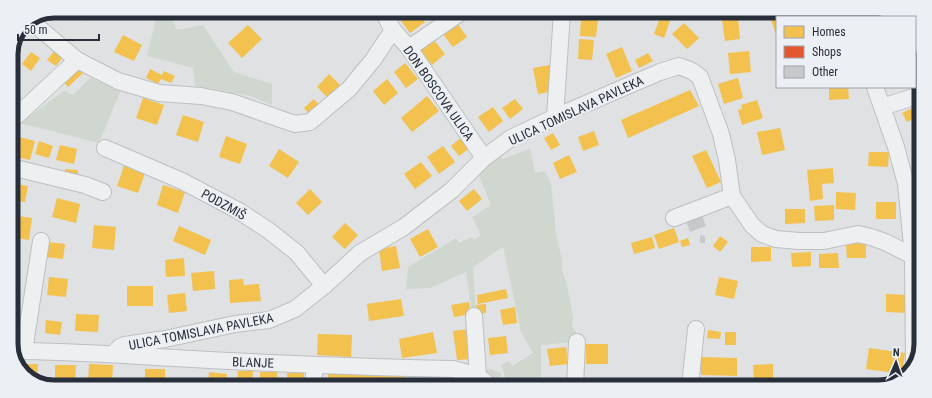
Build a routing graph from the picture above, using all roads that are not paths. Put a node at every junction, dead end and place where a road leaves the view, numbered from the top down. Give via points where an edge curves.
1 (386, 18) edge
2 (452, 18) edge
3 (562, 18) edge
4 (35, 24) edge
5 (393, 30) junction
6 (409, 48) junction
7 (77, 60) junction
8 (875, 88) edge
9 (914, 97) edge
10 (882, 107) junction
11 (18, 115) edge
12 (555, 117) junction
13 (105, 148) dead end
14 (484, 158) junction
15 (18, 169) edge
16 (103, 192) dead end
17 (732, 196) junction
18 (674, 218) dead end
19 (41, 241) dead end
20 (913, 256) junction
21 (914, 283) edge
22 (324, 286) junction
23 (474, 316) dead end
24 (696, 329) dead end
25 (577, 342) dead end
26 (19, 349) edge
27 (19, 351) edge
28 (113, 354) junction
29 (314, 364) junction
30 (312, 380) edge
31 (481, 380) edge
32 (484, 380) edge
33 (575, 380) edge
34 (691, 380) edge

1 - 5 street, DON BOSCOVA ULICA
2 - 6 street
3 - 12 street
4 - 7 street, DON BOSCOVA ULICA
5 - 6 street, DON BOSCOVA ULICA
5 - 7 street, DON BOSCOVA ULICA via 349,89 310,122 295,124 232,102 201,96 159,93 138,87 118,81
6 - 14 street, DON BOSCOVA ULICA
7 - 11 street
8 - 10 street
9 - 10 street
10 - 20 street via 906,184
12 - 14 street, ULICA TOMISLAVA PAVLEKA via 511,138
12 - 17 street, ULICA TOMISLAVA PAVLEKA via 660,72 679,66 692,71 700,77 721,134
13 - 22 street, PODZMIŠ via 182,181 239,210 297,253
14 - 22 street, ULICA TOMISLAVA PAVLEKA via 452,190 404,227 360,253
15 - 16 street
17 - 18 street
17 - 20 street, ULICA TOMISLAVA PAVLEKA via 752,225 762,234 776,239 799,242 824,241 858,234 885,242
19 - 26 street
20 - 21 street
22 - 28 street, ULICA TOMISLAVA PAVLEKA via 295,309 269,320 125,345
23 - 32 street
24 - 34 street
25 - 33 street
27 - 28 street, BLANJE
28 - 29 street, BLANJE
29 - 30 street
29 - 31 street, BLANJE via 453,369

